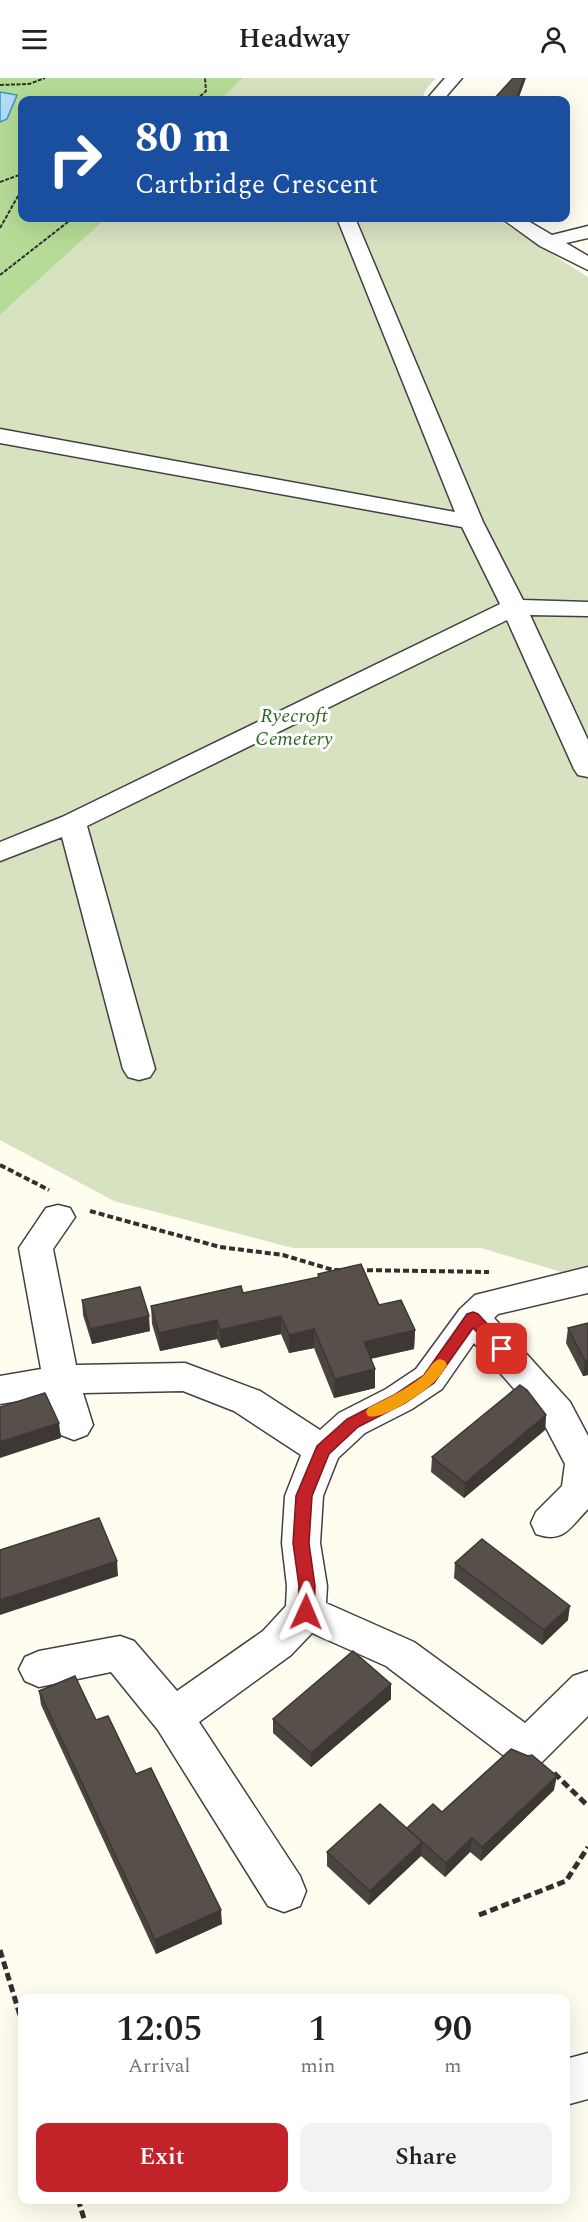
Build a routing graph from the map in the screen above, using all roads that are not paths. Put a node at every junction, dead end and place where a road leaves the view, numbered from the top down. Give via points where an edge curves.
1 (454, 78) edge
2 (438, 96) edge
3 (348, 222) edge
4 (516, 222) edge
5 (588, 232) edge
6 (547, 242) junction
7 (588, 264) edge
8 (0, 436) edge
9 (471, 522) junction
10 (514, 607) junction
11 (588, 609) edge
12 (588, 769) edge
13 (72, 823) junction
14 (0, 852) edge
15 (139, 1070) dead end
16 (63, 1205) road end
17 (588, 1280) edge
18 (473, 1318) junction
19 (61, 1380) junction
20 (0, 1390) edge
21 (74, 1425) dead end
22 (322, 1450) junction
23 (586, 1465) edge
24 (550, 1523) dead end
25 (306, 1612) junction
26 (39, 1670) dead end
27 (588, 1689) edge
28 (173, 1717) junction
29 (284, 1891) dead end
30 (588, 2076) edge
31 (570, 2081) edge

1 - 2 street
3 - 9 street
4 - 6 street
5 - 6 street
6 - 7 street
8 - 9 street
9 - 10 street
10 - 11 street
10 - 12 street
10 - 13 street
13 - 14 street
13 - 15 street
16 - 19 street via 36,1248
17 - 18 street via 487,1304
18 - 22 street via 429,1379 352,1423
18 - 23 street via 557,1412
19 - 20 street
19 - 21 street
19 - 22 street via 185,1377 247,1401
22 - 25 street via 304,1496 301,1543
23 - 24 street via 580,1492
25 - 27 street via 400,1654 527,1749
25 - 28 street via 277,1643
26 - 28 street via 120,1653
28 - 29 street
30 - 31 street

